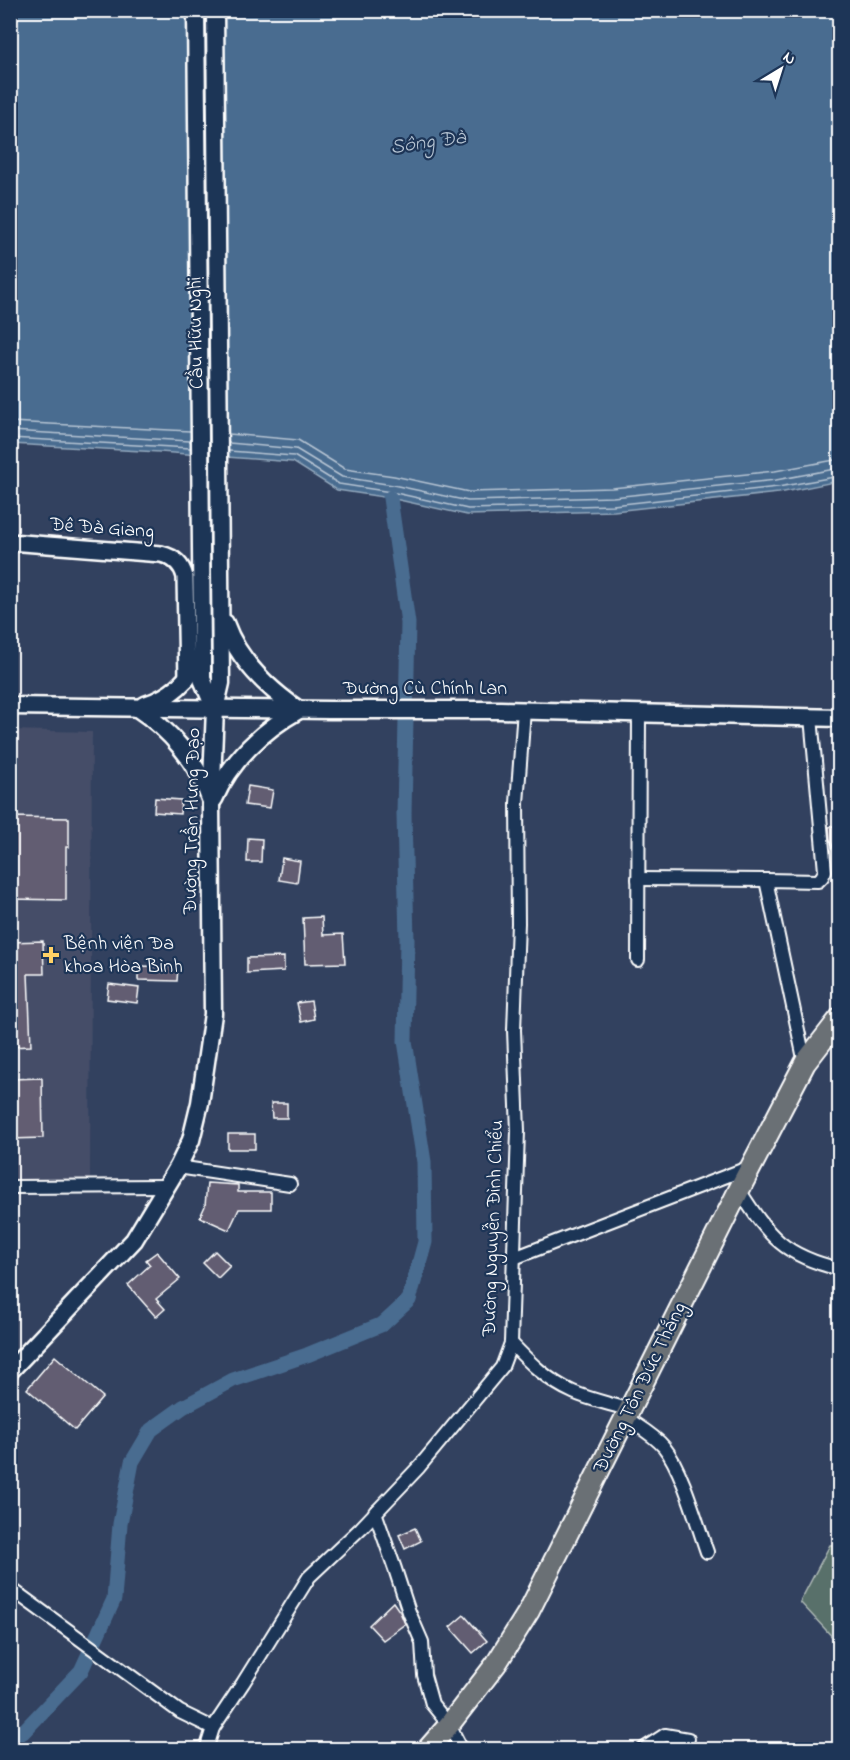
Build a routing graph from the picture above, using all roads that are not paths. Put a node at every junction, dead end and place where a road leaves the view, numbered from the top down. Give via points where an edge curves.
1 (196, 10) edge
2 (215, 10) edge
3 (10, 543) edge
4 (221, 611) junction
5 (202, 653) junction
6 (221, 654) joint
7 (187, 679) junction
8 (10, 706) edge
9 (137, 708) junction
10 (215, 708) junction
11 (299, 710) junction
12 (524, 710) junction
13 (639, 713) junction
14 (811, 717) junction
15 (840, 718) edge
16 (211, 805) junction
17 (638, 879) junction
18 (766, 880) junction
19 (638, 960) dead end
20 (840, 1018) edge
21 (806, 1063) junction
22 (178, 1167) junction
23 (751, 1167) junction
24 (290, 1184) dead end
25 (167, 1186) junction
26 (10, 1187) edge
27 (739, 1190) junction
28 (514, 1258) junction
29 (840, 1269) edge
30 (511, 1342) junction
31 (10, 1371) edge
32 (628, 1414) junction
33 (375, 1512) junction
34 (707, 1552) dead end
35 (10, 1588) edge
36 (449, 1725) junction
37 (213, 1728) junction
38 (688, 1739) dead end
39 (206, 1749) edge
40 (427, 1749) edge
41 (466, 1749) edge
42 (642, 1749) edge

1 - 5 main road, Cầu Hữu Nghị
2 - 4 main road, Cầu Hữu Nghị
3 - 7 street, Đê Đà Giang via 172,558 185,577
4 - 6 main road, Cầu Hữu Nghị
4 - 11 main road via 244,659 266,684
5 - 7 main road
5 - 10 main road, Cầu Hữu Nghị via 202,679
6 - 10 main road, Đường Trần Hưng Đạo via 221,683
7 - 9 main road via 165,698
8 - 9 main road, Đường Cù Chính Lan
9 - 10 main road, Đường Cù Chính Lan
9 - 16 main road via 162,727 185,753
10 - 11 main road, Đường Cù Chính Lan
10 - 16 main road, Đường Trần Hưng Đạo
11 - 12 main road, Đường Cù Chính Lan
11 - 16 main road via 246,751 226,776
12 - 13 main road, Đường Cù Chính Lan
12 - 28 street, Đường Nguyễn Đình Chiểu via 517,803 514,1030 518,1131
13 - 14 main road, Đường Cù Chính Lan
13 - 17 street
14 - 15 main road, Đường Cù Chính Lan
14 - 18 street via 825,871 818,881
16 - 22 main road, Đường Trần Hưng Đạo via 213,1014 200,1103 191,1140
17 - 18 street
17 - 19 street
18 - 21 street
20 - 21 highway, Đường Tôn Đức Thắng
21 - 23 highway, Đường Tôn Đức Thắng
22 - 24 street
22 - 25 main road, Đường Trần Hưng Đạo
23 - 27 highway, Đường Tôn Đức Thắng
23 - 28 street
25 - 26 street
25 - 31 main road, Đường Trần Hưng Đạo via 134,1240
27 - 29 street via 756,1217 783,1246 796,1255
27 - 32 highway, Đường Tôn Đức Thắng
28 - 30 street, Đường Nguyễn Đình Chiểu
30 - 32 street via 553,1381
30 - 33 street, Đường Nguyễn Đình Chiểu via 502,1367 419,1467
32 - 34 street via 665,1448 680,1476
32 - 36 highway, Đường Tôn Đức Thắng via 529,1611 496,1664
33 - 36 street via 422,1642 424,1675 432,1704
33 - 37 street, Đường Nguyễn Đình Chiểu via 309,1577
35 - 37 street via 180,1712
36 - 40 highway, Đường Tôn Đức Thắng
36 - 41 street
37 - 39 street, Đường Nguyễn Đình Chiểu
38 - 42 street via 665,1735

